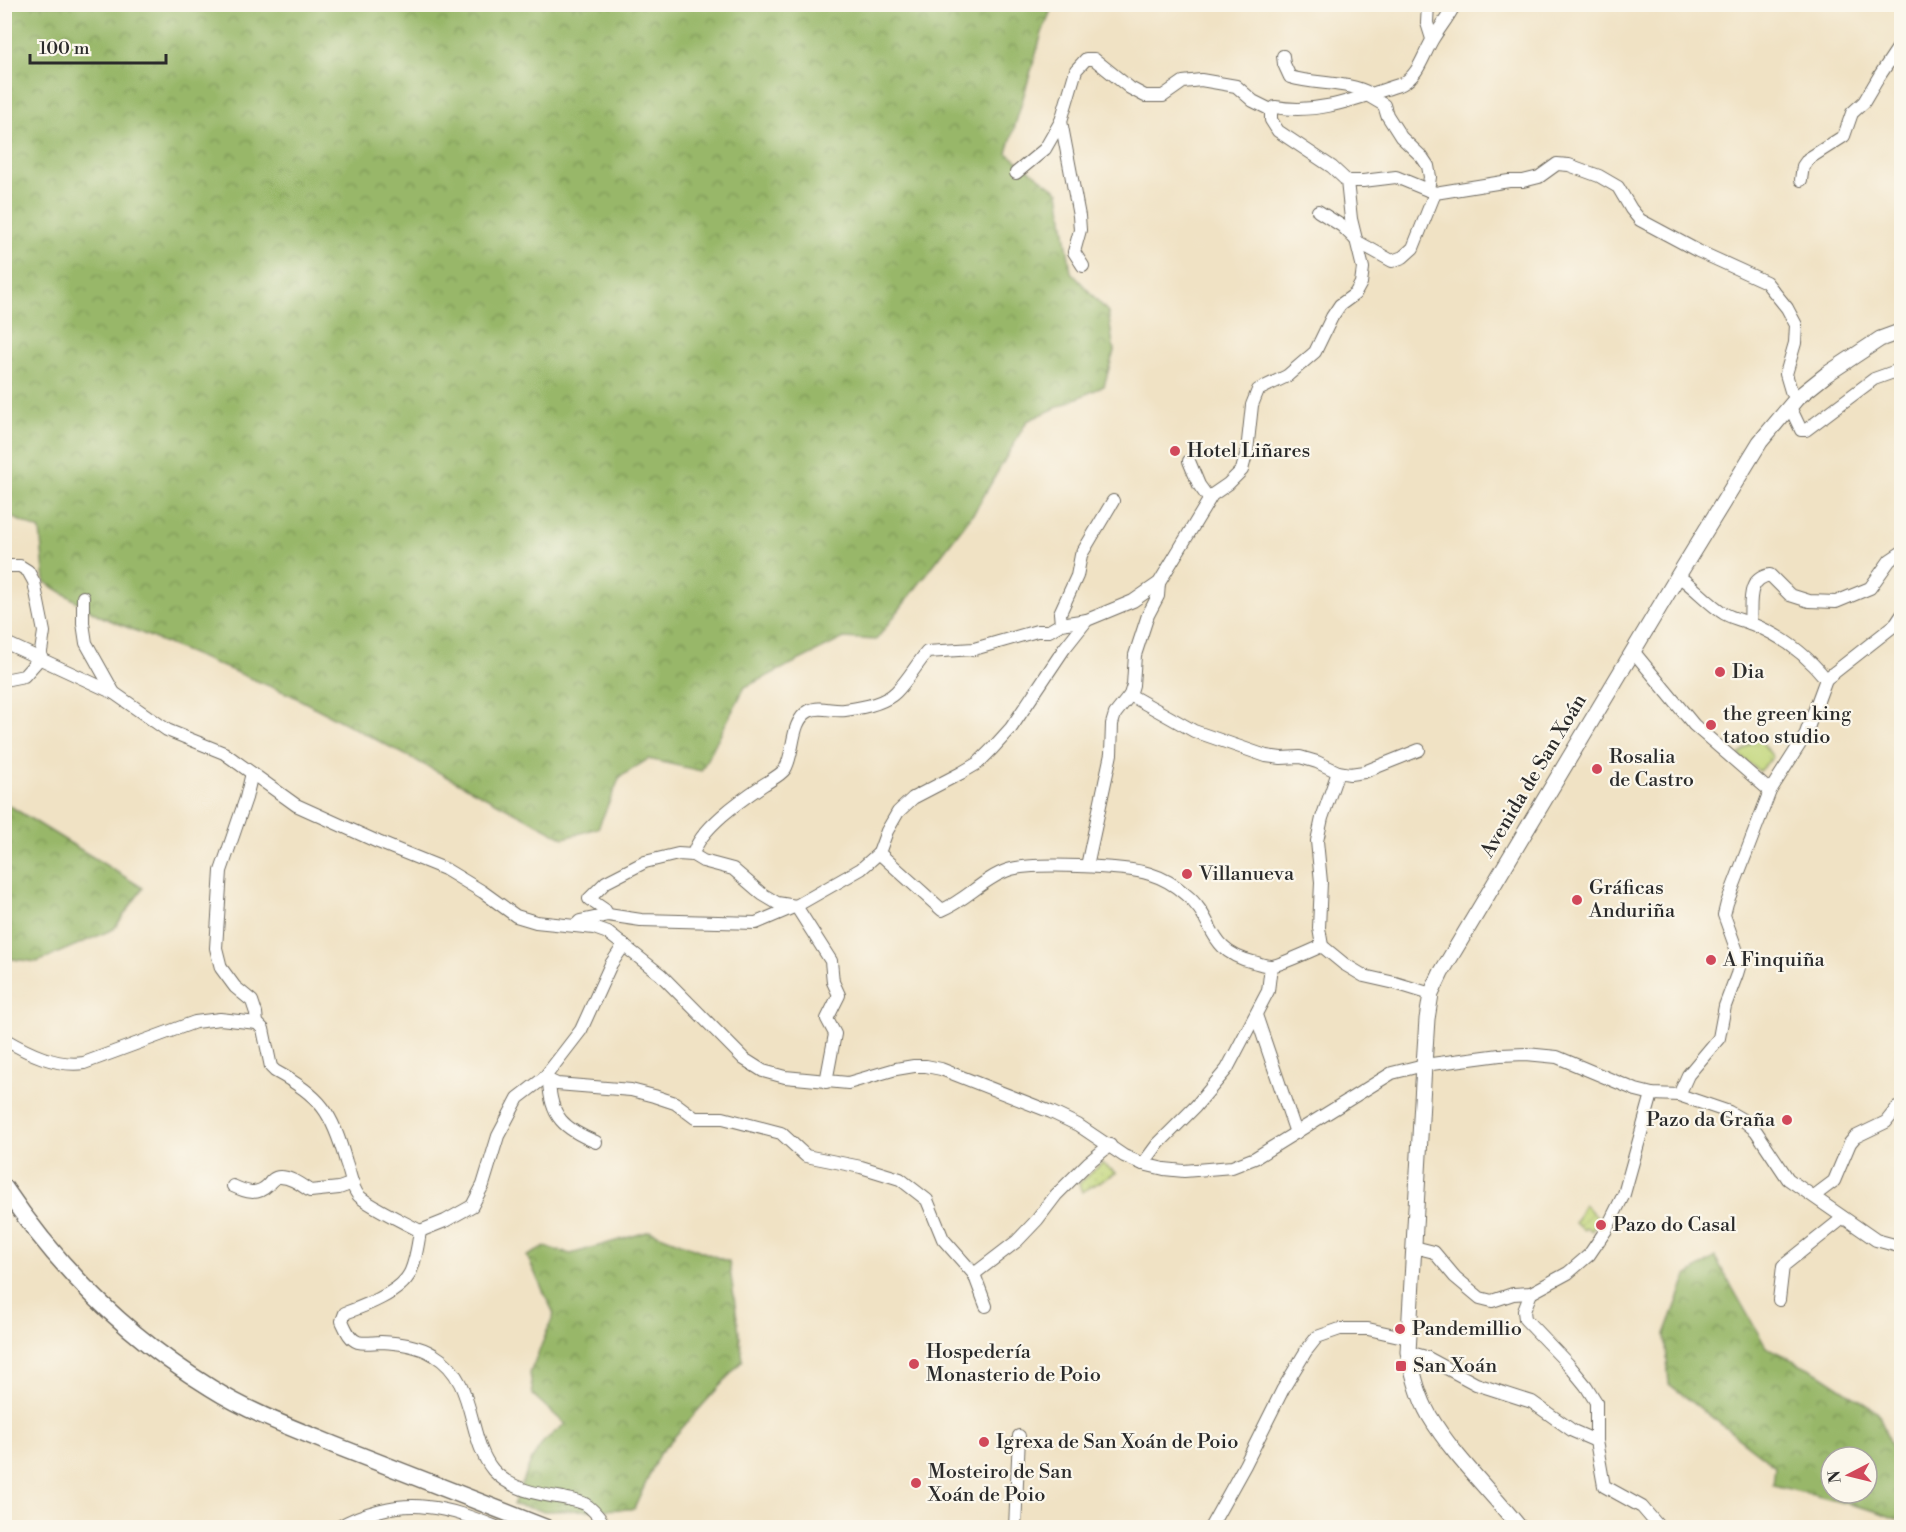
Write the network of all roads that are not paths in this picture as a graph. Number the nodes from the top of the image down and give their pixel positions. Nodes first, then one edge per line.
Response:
1 (1428, 4) edge
2 (1455, 4) edge
3 (1432, 39) junction
4 (1902, 42) edge
5 (1283, 57) dead end
6 (1369, 94) junction
7 (1271, 110) junction
8 (1061, 121) junction
9 (1016, 173) dead end
10 (1801, 180) dead end
11 (1347, 181) junction
12 (1431, 191) junction
13 (1318, 211) dead end
14 (1358, 242) junction
15 (1083, 266) dead end
16 (1902, 331) edge
17 (1902, 369) edge
18 (1793, 403) junction
19 (1189, 461) dead end
20 (1209, 499) junction
21 (1113, 501) dead end
22 (1902, 552) edge
23 (4, 566) edge
24 (1678, 576) junction
25 (1159, 583) junction
26 (82, 597) dead end
27 (1902, 615) edge
28 (1087, 620) junction
29 (1750, 623) junction
30 (1060, 624) junction
31 (4, 642) edge
32 (1634, 651) junction
33 (40, 658) junction
34 (1826, 679) junction
35 (4, 680) edge
36 (114, 693) junction
37 (1130, 695) junction
38 (1419, 750) dead end
39 (1338, 772) junction
40 (252, 773) junction
41 (1770, 791) junction
42 (879, 853) junction
43 (693, 855) junction
44 (1087, 866) junction
45 (796, 906) junction
46 (608, 915) junction
47 (575, 926) junction
48 (624, 945) junction
49 (1322, 946) junction
50 (1271, 966) junction
51 (1431, 994) junction
52 (1256, 1015) junction
53 (257, 1023) junction
54 (4, 1040) edge
55 (1424, 1065) junction
56 (547, 1079) junction
57 (826, 1082) junction
58 (1652, 1094) junction
59 (1679, 1095) junction
60 (1897, 1108) dead end
61 (1296, 1133) junction
62 (596, 1142) dead end
63 (1110, 1146) junction
64 (1143, 1164) junction
65 (353, 1183) junction
66 (233, 1186) dead end
67 (4, 1187) edge
68 (1814, 1196) junction
69 (1843, 1218) junction
70 (420, 1231) junction
71 (1414, 1247) junction
72 (1902, 1247) edge
73 (974, 1274) junction
74 (1531, 1293) junction
75 (1779, 1300) dead end
76 (986, 1306) dead end
77 (1408, 1345) junction
78 (1019, 1436) dead end
79 (1596, 1441) junction
80 (337, 1527) edge
81 (499, 1527) edge
82 (546, 1527) edge
83 (607, 1527) edge
84 (1015, 1527) edge
85 (1210, 1527) edge
86 (1520, 1527) edge
87 (1660, 1527) edge

1 - 3 street
2 - 3 street
3 - 6 street
4 - 10 street
5 - 6 street
6 - 7 street
6 - 12 street
7 - 8 street
7 - 11 street
8 - 9 street
8 - 15 street
11 - 12 street
11 - 14 street
12 - 14 street
12 - 18 street
13 - 14 street
14 - 20 street
16 - 18 main road, Avenida de San Xoán
17 - 18 street
18 - 24 main road, Avenida de San Xoán
19 - 20 street
20 - 25 street
21 - 30 street
22 - 29 street
23 - 33 street
24 - 29 street
24 - 32 main road, Avenida de San Xoán
25 - 28 street
25 - 37 street
26 - 36 street
27 - 34 street
28 - 30 street
28 - 42 street
29 - 34 street
30 - 43 street
31 - 33 street
32 - 41 street
32 - 51 main road, Avenida de San Xoán
33 - 35 street
33 - 36 street
34 - 41 street
36 - 40 street
37 - 39 street
37 - 44 street
38 - 39 street
39 - 49 street
40 - 47 street
40 - 53 street
41 - 59 street
42 - 44 street
42 - 45 street
43 - 45 street
43 - 46 street
44 - 50 street
45 - 46 street
45 - 57 street
46 - 47 street
47 - 48 street
48 - 56 street
48 - 57 street
49 - 50 street
49 - 51 street
50 - 52 street
51 - 55 main road, Avenida de San Xoán
52 - 61 street
52 - 64 street
53 - 54 street
53 - 65 street
55 - 58 street
55 - 61 street
55 - 71 main road, Avenida de San Xoán
56 - 62 street
56 - 70 street
56 - 73 street
57 - 63 street
58 - 59 street
58 - 74 street
59 - 68 street
60 - 68 street
61 - 64 street
63 - 64 street
63 - 73 street
65 - 66 street
65 - 70 street
67 - 82 highway
68 - 69 street
69 - 72 street
69 - 75 street
70 - 83 street
71 - 74 street
71 - 77 main road, Avenida de San Xoán
73 - 76 street
74 - 79 street
77 - 79 street
77 - 85 street
77 - 86 main road, Avenida de San Xoán
78 - 84 street
79 - 87 street
80 - 81 street

